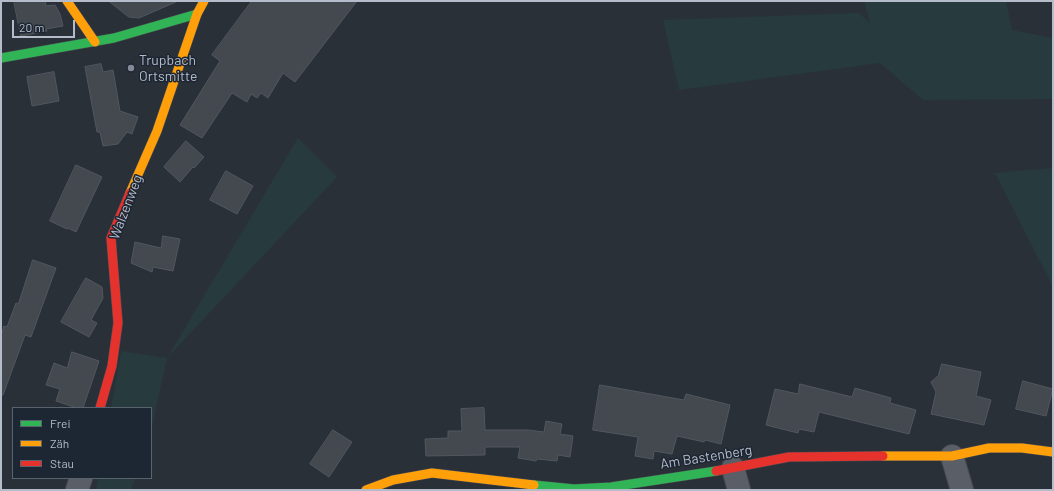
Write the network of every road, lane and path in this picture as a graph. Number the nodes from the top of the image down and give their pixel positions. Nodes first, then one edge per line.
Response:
1 (67, 1) edge
2 (204, 1) edge
3 (197, 14) junction
4 (95, 42) junction
5 (1, 58) edge
6 (100, 407) edge
7 (1053, 452) edge
8 (952, 456) junction
9 (733, 468) junction
10 (81, 479) edge
11 (77, 490) edge
12 (366, 490) edge
13 (739, 490) edge
14 (962, 490) edge

1 - 4 street
2 - 3 street, Walzenweg
3 - 4 street
3 - 6 street, Walzenweg
4 - 5 street
7 - 8 street, Am Bastenberg
8 - 9 street, Am Bastenberg
8 - 14 street
9 - 12 street, Am Bastenberg
9 - 13 street
10 - 11 street

